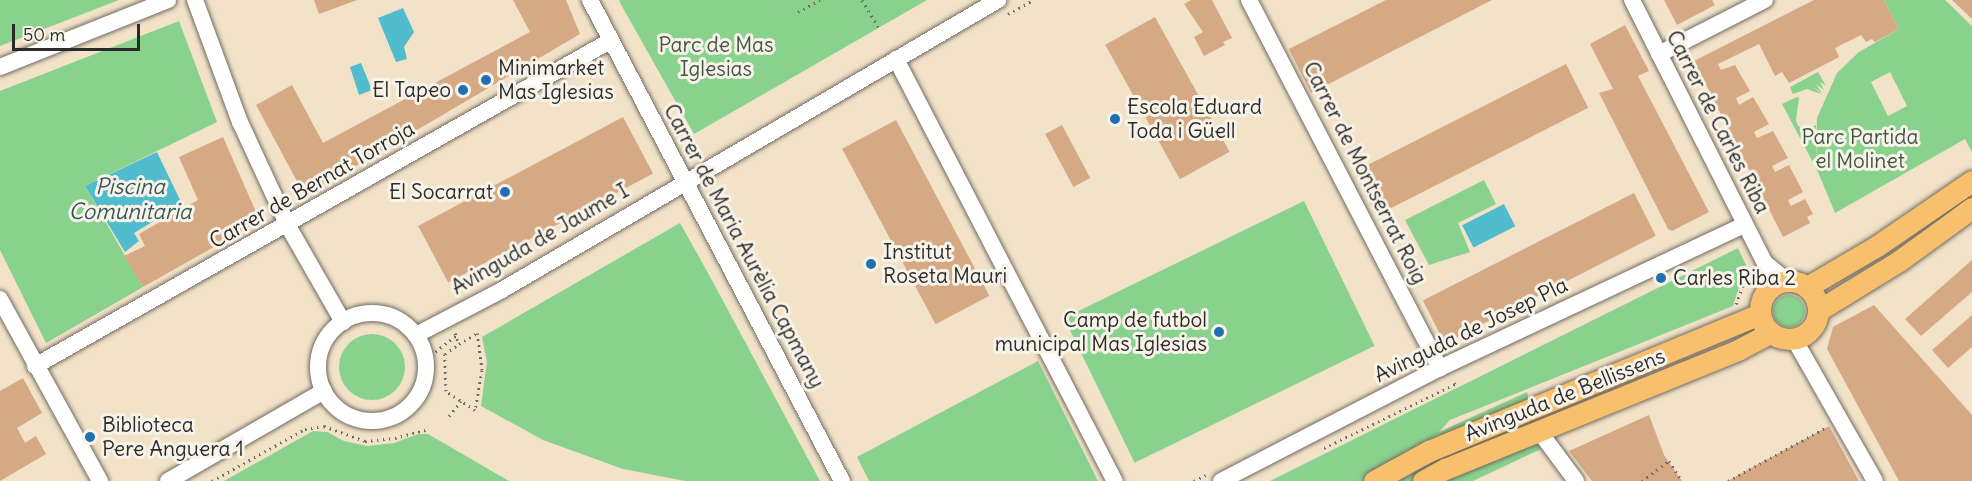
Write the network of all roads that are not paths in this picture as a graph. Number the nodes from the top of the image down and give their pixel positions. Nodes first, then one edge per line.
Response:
1 (168, 0) edge
2 (195, 0) edge
3 (590, 0) edge
4 (998, 0) edge
5 (1250, 0) edge
6 (1632, 0) edge
7 (1765, 0) edge
8 (610, 41) junction
9 (1659, 54) junction
10 (896, 59) junction
11 (0, 67) edge
12 (685, 181) junction
13 (1972, 181) edge
14 (1972, 208) edge
15 (1744, 225) junction
16 (288, 226) junction
17 (1761, 256) junction
18 (1797, 284) junction
19 (1766, 292) junction
20 (1, 303) edge
21 (1819, 310) junction
22 (1760, 314) junction
23 (343, 322) junction
24 (1770, 333) junction
25 (416, 335) junction
26 (1794, 339) junction
27 (35, 366) junction
28 (1440, 368) junction
29 (324, 391) junction
30 (1539, 431) junction
31 (1217, 476) edge
32 (100, 481) edge
33 (168, 481) edge
34 (842, 481) edge
35 (1115, 481) edge
36 (1374, 481) edge
37 (1423, 481) edge
38 (1576, 481) edge
39 (1875, 481) edge

1 - 11 street
2 - 16 street
3 - 8 street, Carrer de Maria Aurèlia Capmany
4 - 10 street, Avinguda de Jaume I
5 - 28 street, Carrer de Montserrat Roig
6 - 9 street, Carrer de Carles Riba
7 - 9 street
8 - 12 street, Carrer de Maria Aurèlia Capmany
8 - 16 street, Carrer de Bernat Torroja
9 - 15 street, Carrer de Carles Riba
10 - 12 street, Avinguda de Jaume I
10 - 35 street
12 - 25 street, Avinguda de Jaume I
12 - 34 street, Carrer de Maria Aurèlia Capmany
13 - 18 main road
14 - 21 main road
15 - 17 street, Carrer de Carles Riba
15 - 28 street, Avinguda de Josep Pla
16 - 23 street
16 - 27 street, Carrer de Bernat Torroja
17 - 18 street, Carrer de Carles Riba
17 - 19 street, Carrer de Carles Riba
18 - 19 main road
18 - 21 main road
19 - 22 main road
20 - 27 street
21 - 26 main road
22 - 24 main road
22 - 36 main road, Avinguda de Bellissens
23 - 25 street
23 - 29 street
24 - 26 main road
24 - 30 main road, Avinguda de Bellissens
25 - 29 street
26 - 39 street
27 - 32 street
28 - 31 street, Avinguda de Josep Pla
29 - 33 street
30 - 37 main road, Avinguda de Bellissens
30 - 38 street

